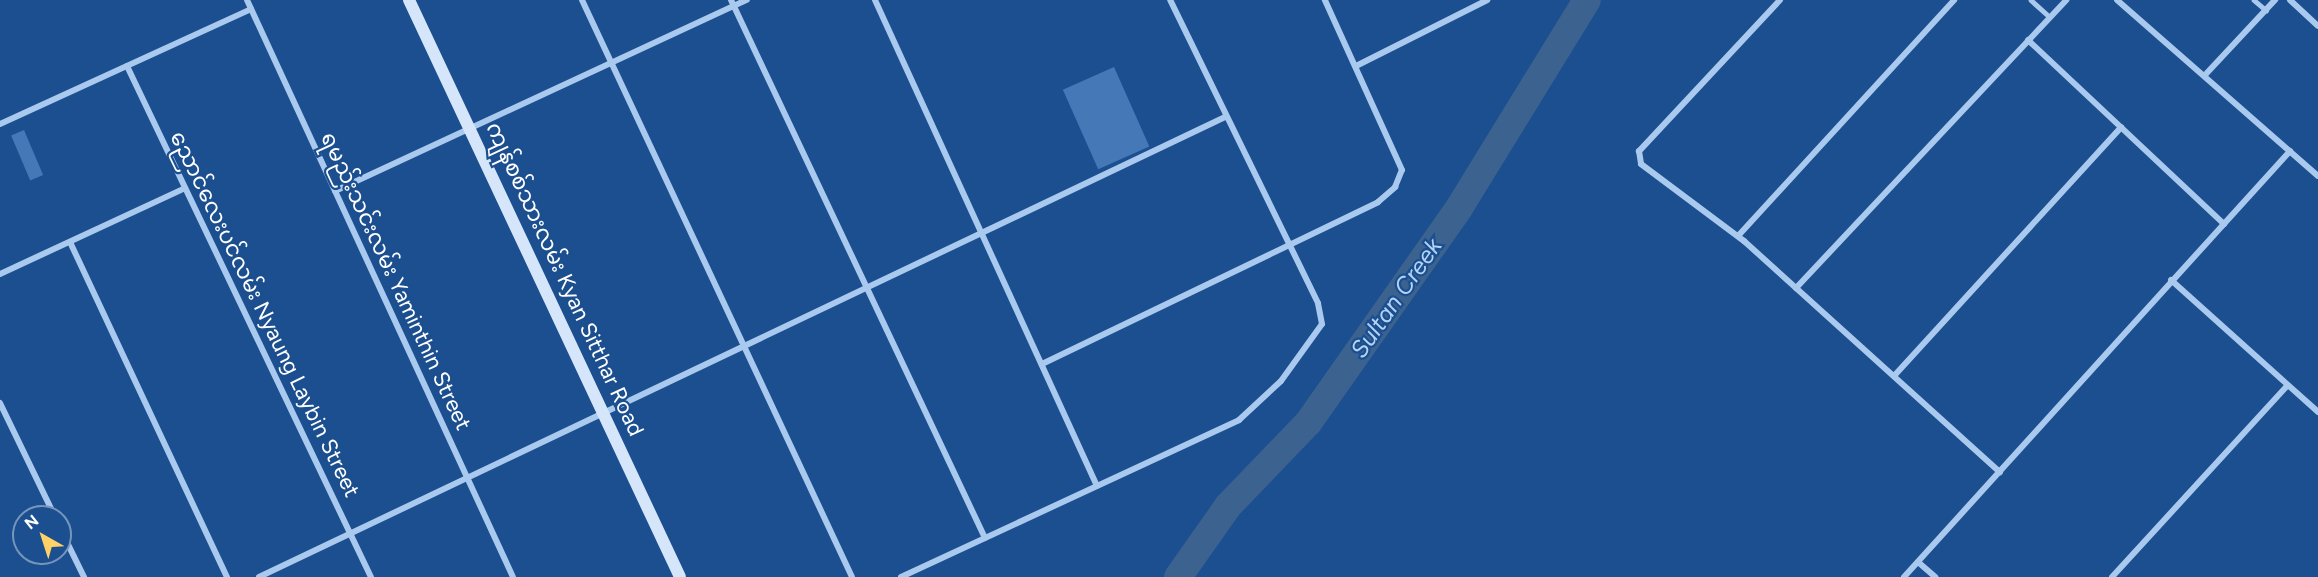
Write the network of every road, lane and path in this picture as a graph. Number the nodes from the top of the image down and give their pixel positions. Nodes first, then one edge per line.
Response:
1 (247, 0) edge
2 (409, 0) edge
3 (582, 0) edge
4 (747, 0) edge
5 (875, 0) edge
6 (1170, 0) edge
7 (1325, 0) edge
8 (1486, 0) edge
9 (1780, 0) edge
10 (1954, 0) edge
11 (2031, 0) edge
12 (2066, 0) edge
13 (2117, 0) edge
14 (2254, 0) edge
15 (2275, 0) edge
16 (2290, 0) edge
17 (733, 3) edge
18 (251, 9) junction
19 (2266, 10) junction
20 (2050, 17) junction
21 (2318, 26) edge
22 (2028, 40) junction
23 (612, 63) junction
24 (127, 66) junction
25 (1356, 66) junction
26 (2205, 75) junction
27 (1225, 117) junction
28 (0, 124) edge
29 (2121, 127) junction
30 (470, 128) junction
31 (2290, 151) junction
32 (2318, 176) edge
33 (185, 188) junction
34 (335, 190) junction
35 (2224, 224) junction
36 (982, 234) junction
37 (1738, 236) junction
38 (70, 242) junction
39 (1287, 246) junction
40 (0, 274) edge
41 (2171, 280) junction
42 (867, 288) junction
43 (1796, 288) junction
44 (745, 348) junction
45 (1042, 364) junction
46 (1894, 376) junction
47 (2288, 385) junction
48 (0, 404) edge
49 (2318, 412) edge
50 (606, 414) junction
51 (2000, 472) junction
52 (468, 479) junction
53 (1097, 486) junction
54 (49, 505) edge
55 (351, 534) junction
56 (985, 538) junction
57 (72, 552) edge
58 (1918, 562) junction
59 (84, 577) edge
60 (227, 577) edge
61 (259, 577) edge
62 (371, 577) edge
63 (513, 577) edge
64 (680, 577) edge
65 (852, 577) edge
66 (901, 577) edge
67 (1904, 577) edge
68 (1935, 577) edge
69 (2112, 577) edge

1 - 18 street, ရမည်းသင်းလမ်း Yaminthin Street
2 - 30 main road, ကျန်စစ်သားလမ်း Kyan Sitthar Road
3 - 23 street
4 - 17 street
5 - 36 street
6 - 27 street
7 - 25 street
8 - 25 street
9 - 37 street
10 - 37 street
11 - 20 lane
12 - 20 street
13 - 26 street
14 - 19 lane
15 - 19 street
16 - 21 street
17 - 23 street
17 - 42 street
18 - 24 street
18 - 34 street, ရမည်းသင်းလမ်း Yaminthin Street
19 - 26 street
20 - 22 street
22 - 29 street
22 - 43 street
23 - 30 street
23 - 44 street
24 - 28 street
24 - 33 street, ညောင်လေးပင်လမ်း Nyaung Laybin Street
25 - 39 street
26 - 31 street
27 - 36 street
27 - 39 street
29 - 35 street
29 - 46 street
30 - 34 street
30 - 50 main road, ကျန်စစ်သားလမ်း Kyan Sitthar Road
31 - 32 street
31 - 35 street
33 - 38 street
33 - 55 street, ညောင်လေးပင်လမ်း Nyaung Laybin Street
34 - 52 street, ရမည်းသင်းလမ်း Yaminthin Street
35 - 41 street
36 - 42 street
36 - 45 street
37 - 43 street
38 - 40 street
38 - 60 street
39 - 45 street
39 - 53 street
41 - 47 street
41 - 51 street
42 - 44 street
42 - 56 street
43 - 46 street
44 - 50 street
44 - 65 street
45 - 53 street
46 - 51 street
47 - 49 street
47 - 69 street
48 - 54 street
50 - 52 street
50 - 64 main road, ကျန်စစ်သားလမ်း Kyan Sitthar Road
51 - 58 street
52 - 55 street
52 - 63 street, ရမည်းသင်းလမ်း Yaminthin Street
53 - 56 street
55 - 61 street
55 - 62 street, ညောင်လေးပင်လမ်း Nyaung Laybin Street
56 - 66 street
57 - 59 street
58 - 67 street
58 - 68 street

